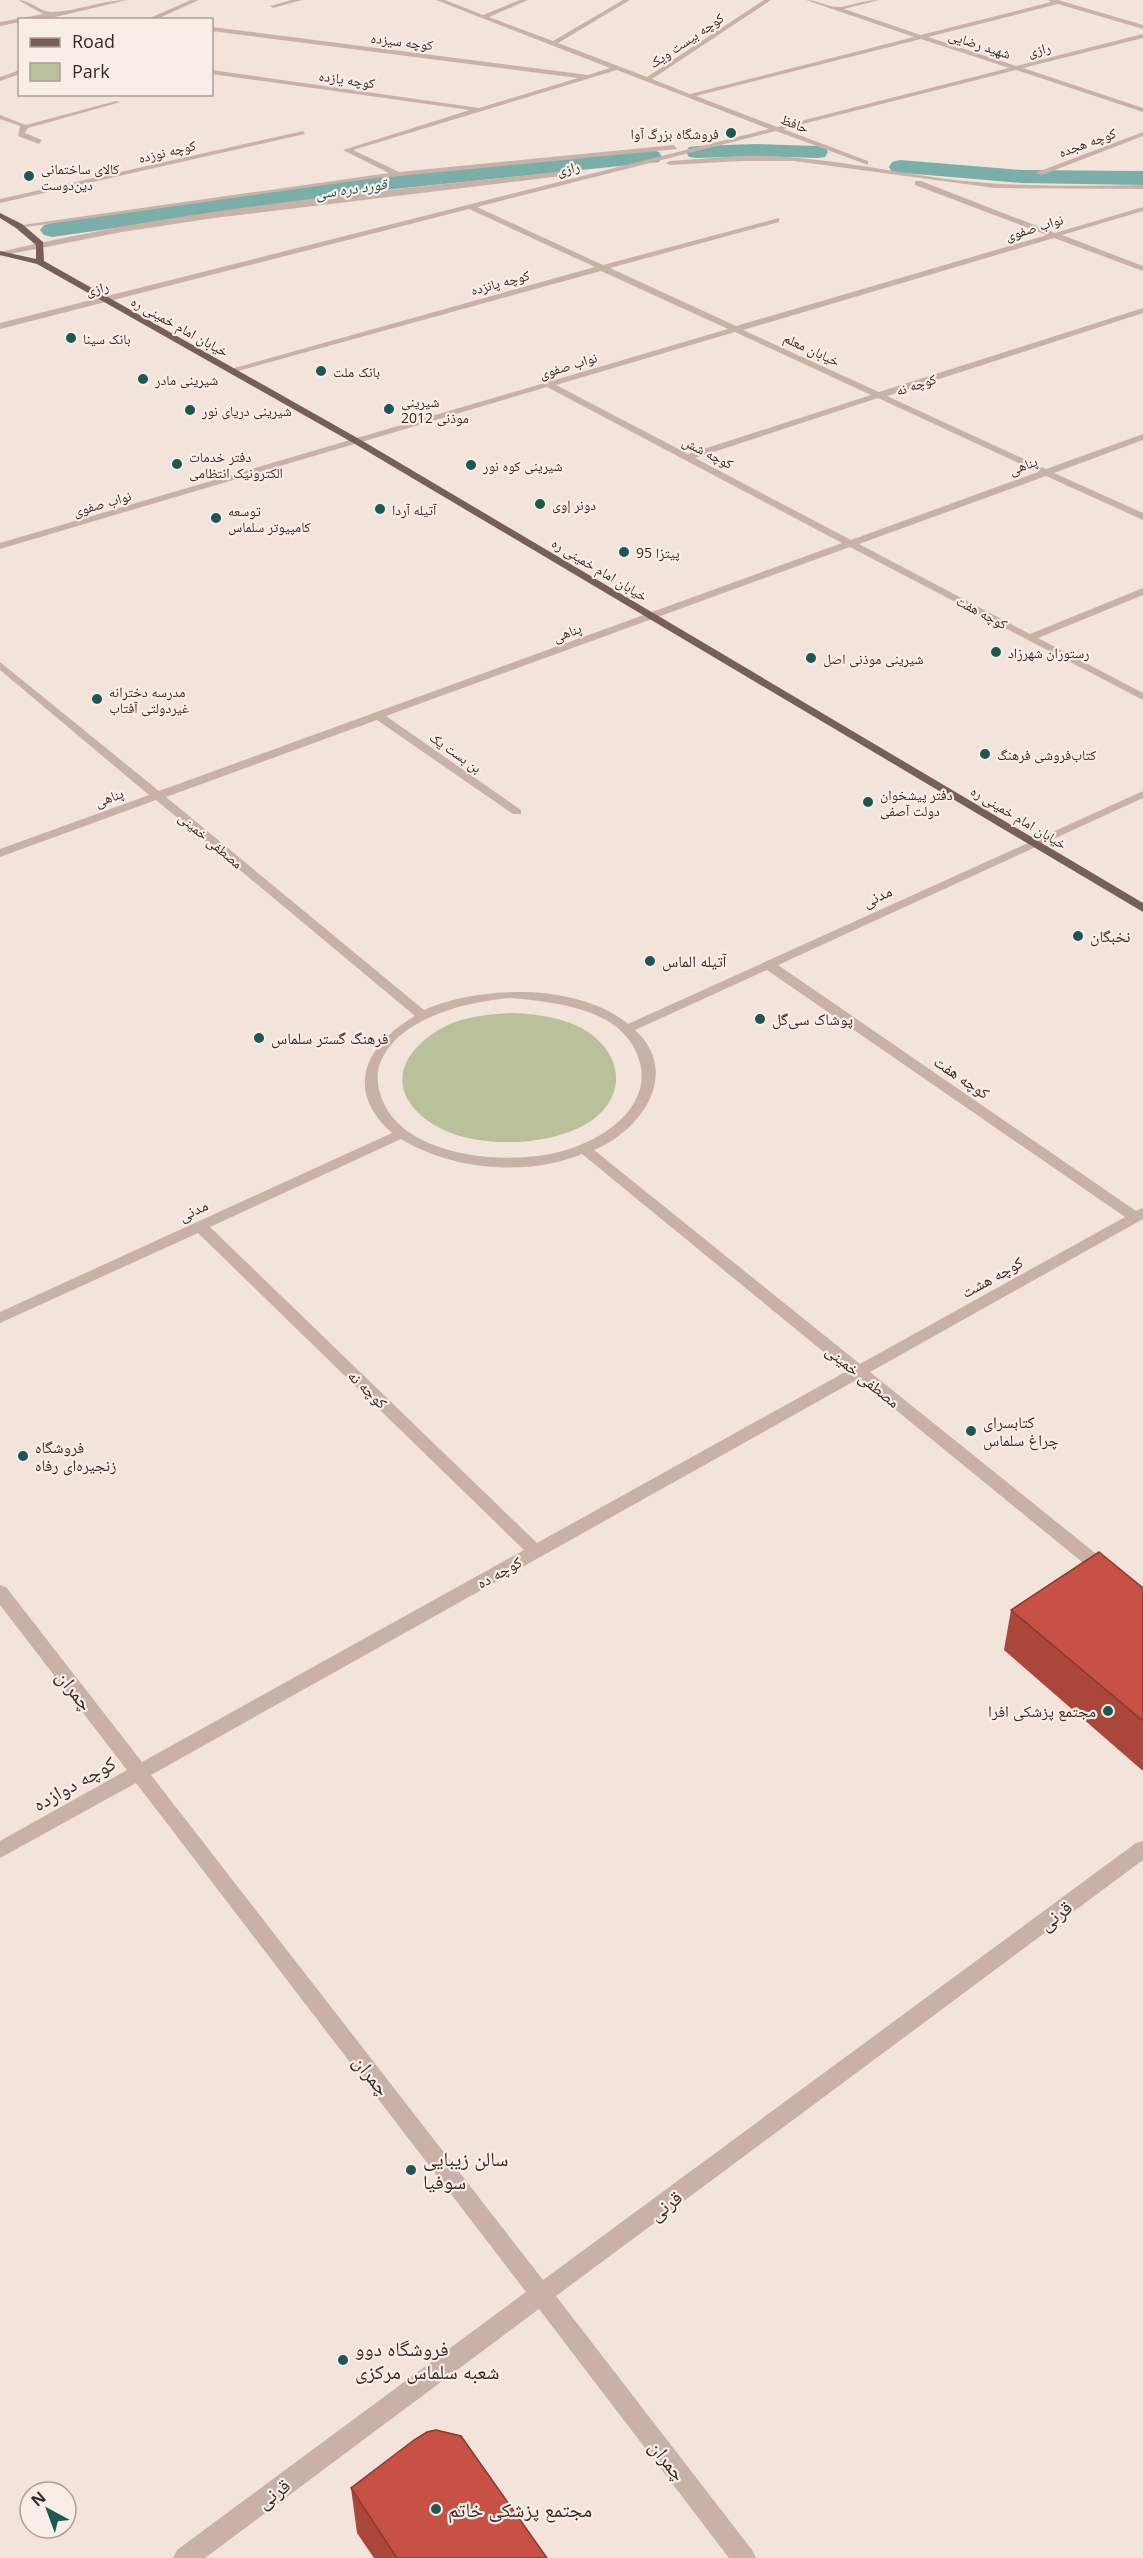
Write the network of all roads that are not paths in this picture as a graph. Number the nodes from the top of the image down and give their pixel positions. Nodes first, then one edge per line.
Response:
1 (21, 0) edge
2 (124, 0) edge
3 (196, 0) edge
4 (299, 0) edge
5 (439, 0) edge
6 (525, 0) edge
7 (627, 0) edge
8 (768, 0) edge
9 (809, 0) edge
10 (876, 0) edge
11 (1051, 0) edge
12 (1058, 2) junction
13 (273, 6) dead end
14 (838, 9) junction
15 (49, 15) junction
16 (483, 17) junction
17 (34, 18) edge
18 (55, 18) edge
19 (153, 18) edge
20 (18, 20) edge
21 (0, 24) edge
22 (1143, 27) edge
23 (213, 29) edge
24 (1143, 36) edge
25 (921, 37) junction
26 (553, 44) junction
27 (617, 68) junction
28 (1017, 68) junction
29 (213, 72) edge
30 (0, 73) edge
31 (18, 73) edge
32 (589, 77) junction
33 (0, 79) edge
34 (647, 80) junction
35 (689, 96) junction
36 (118, 102) dead end
37 (480, 110) junction
38 (1143, 110) edge
39 (0, 117) edge
40 (25, 128) junction
41 (777, 129) junction
42 (303, 133) dead end
43 (1143, 134) edge
44 (39, 142) dead end
45 (692, 146) dead end
46 (629, 167) junction
47 (1039, 173) dead end
48 (398, 174) junction
49 (897, 175) junction
50 (1143, 187) edge
51 (0, 201) edge
52 (470, 207) junction
53 (1143, 209) edge
54 (0, 214) edge
55 (776, 220) dead end
56 (19, 226) junction
57 (1054, 235) junction
58 (40, 244) junction
59 (1, 253) edge
60 (40, 262) junction
61 (602, 268) junction
62 (1143, 269) edge
63 (104, 300) junction
64 (1143, 310) edge
65 (0, 326) edge
66 (736, 329) junction
67 (231, 370) junction
68 (549, 385) junction
69 (880, 396) junction
70 (1143, 437) edge
71 (358, 442) junction
72 (688, 457) junction
73 (1047, 472) junction
74 (1143, 517) edge
75 (854, 543) junction
76 (0, 546) edge
77 (1143, 591) edge
78 (654, 616) junction
79 (1029, 638) junction
80 (0, 665) edge
81 (1143, 697) edge
82 (379, 716) junction
83 (1143, 794) edge
84 (157, 795) junction
85 (517, 812) dead end
86 (1036, 843) junction
87 (0, 853) edge
88 (1143, 908) edge
89 (769, 965) junction
90 (422, 1015) junction
91 (627, 1029) junction
92 (401, 1134) junction
93 (584, 1149) junction
94 (1139, 1215) edge
95 (200, 1226) junction
96 (0, 1318) edge
97 (859, 1372) junction
98 (536, 1552) junction
99 (1116, 1580) edge
100 (0, 1592) edge
101 (139, 1772) junction
102 (1143, 1849) edge
103 (0, 1850) edge
104 (542, 2296) junction
105 (184, 2558) edge
106 (744, 2558) edge

1 - 15 street
2 - 15 street
3 - 19 street
4 - 13 street
5 - 16 street, حافظ
6 - 16 street
7 - 26 street
8 - 34 street, کوچه بیست ویک
9 - 14 street, شهید رضایی
10 - 14 street
11 - 12 street
12 - 22 street
12 - 25 street
14 - 25 street, شهید رضایی
15 - 17 street
15 - 18 street
16 - 26 street, حافظ
20 - 21 street
23 - 32 street, کوچه سیزده
24 - 28 street, رازی
25 - 28 street, شهید رضایی
25 - 35 street
26 - 27 street, حافظ
27 - 32 street
27 - 34 street, حافظ
28 - 38 street, شهید رضایی
28 - 41 street, رازی
29 - 37 street, کوچه یازده
30 - 31 street
31 - 33 street
32 - 37 street
34 - 35 street, حافظ
35 - 41 street, حافظ
36 - 40 street
37 - 48 street
39 - 40 street
40 - 44 street
41 - 46 street, رازی
41 - 49 street, حافظ
42 - 51 street, کوچه نوزده
43 - 47 street, کوچه هجده
45 - 48 street
46 - 49 street
46 - 52 street, رازی
46 - 58 street
48 - 56 street
49 - 50 street
49 - 57 street, حافظ
52 - 61 street, خیابان معلم
52 - 63 street, رازی
53 - 57 street, نواب صفوی
54 - 56 main road
55 - 61 street, کوچه پانزده
56 - 58 main road
57 - 62 street, حافظ
57 - 66 street, نواب صفوی
58 - 59 street
58 - 60 main road
59 - 60 main road, خیابان امام خمینی ره
60 - 63 main road, خیابان امام خمینی ره
61 - 66 street, خیابان معلم
61 - 67 street, کوچه پانزده
63 - 65 street, رازی
63 - 67 main road, خیابان امام خمینی ره
64 - 69 street, کوچه نه
66 - 68 street, نواب صفوی
66 - 69 street, خیابان معلم
67 - 71 main road, خیابان امام خمینی ره
68 - 71 street, نواب صفوی
68 - 72 street, کوچه شش
69 - 72 street, کوچه نه
69 - 73 street, خیابان معلم
70 - 73 street, پناهی
71 - 76 street, نواب صفوی
71 - 78 main road, خیابان امام خمینی ره
72 - 75 street, کوچه شش
73 - 74 street, خیابان معلم
73 - 75 street, پناهی
75 - 78 street, پناهی
75 - 79 street, کوچه هفت
77 - 79 street
78 - 82 street, پناهی
78 - 86 main road, خیابان امام خمینی ره
79 - 81 street, کوچه هفت
80 - 84 street, مصطفی خمینی
82 - 84 street, پناهی
82 - 85 street, بن بست یک
83 - 86 street, مدنی
84 - 87 street, پناهی
84 - 90 street, مصطفی خمینی
86 - 88 main road, خیابان امام خمینی ره
86 - 89 street, مدنی
89 - 91 street, مدنی
89 - 94 street, کوچه هفت
90 - 91 street
90 - 92 street
91 - 93 street
92 - 93 street
92 - 95 street, مدنی
93 - 97 street, مصطفی خمینی
94 - 97 street, کوچه هشت
95 - 96 street, مدنی
95 - 98 street, کوچه نه
97 - 98 street, کوچه ده
97 - 99 street, مصطفی خمینی
98 - 101 street, کوچه ده
100 - 101 street, چمران
101 - 103 street, کوچه دوازده
101 - 104 street, چمران
102 - 104 street, قرنی
104 - 105 street, قرنی
104 - 106 street, چمران

